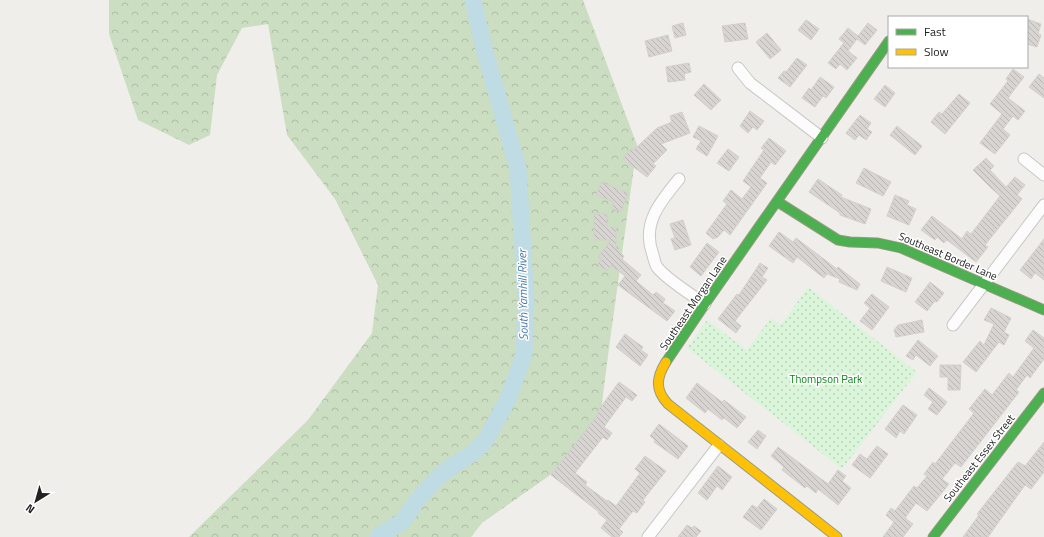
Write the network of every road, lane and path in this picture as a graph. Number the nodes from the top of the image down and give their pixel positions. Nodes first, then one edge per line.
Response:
1 (888, 42) edge
2 (738, 68) dead end
3 (822, 138) junction
4 (1024, 159) dead end
5 (1044, 174) edge
6 (679, 179) dead end
7 (778, 202) junction
8 (1044, 205) edge
9 (983, 284) junction
10 (705, 304) junction
11 (1044, 310) edge
12 (952, 325) dead end
13 (1044, 393) edge
14 (719, 445) junction
15 (648, 537) edge
16 (837, 537) edge
17 (933, 537) edge

1 - 3 street, Southeast Morgan Lane
2 - 3 street
3 - 7 street, Southeast Morgan Lane
4 - 5 street
6 - 10 street
7 - 9 street, Southeast Border Lane
7 - 10 street, Southeast Morgan Lane
8 - 9 street
9 - 11 street, Southeast Border Lane
9 - 12 street
10 - 14 street, Southeast Morgan Lane
13 - 17 street, Southeast Essex Street
14 - 15 street
14 - 16 street, Southeast Morgan Lane

